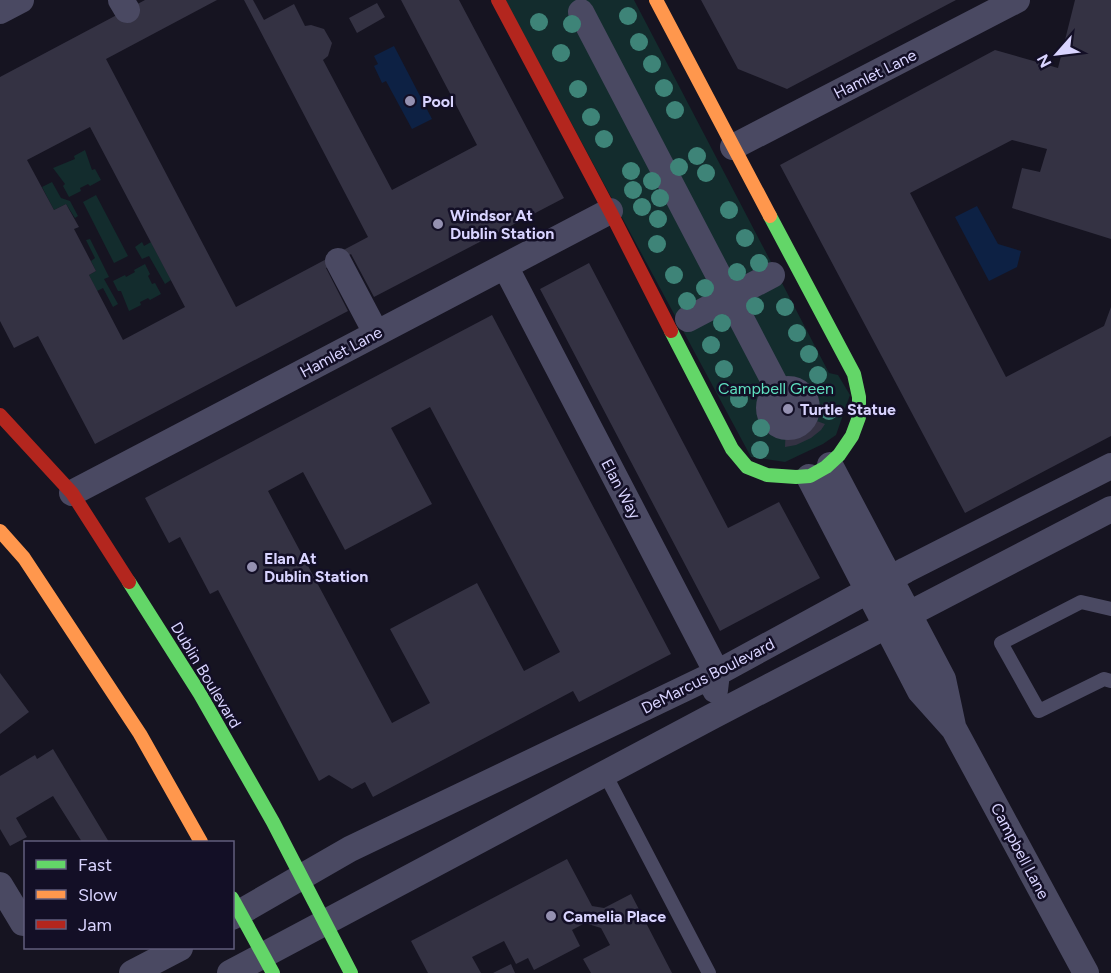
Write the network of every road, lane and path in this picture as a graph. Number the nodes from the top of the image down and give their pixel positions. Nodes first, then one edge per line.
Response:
1 (21, 0) edge
2 (498, 0) edge
3 (656, 0) edge
4 (1017, 0) edge
5 (0, 11) edge
6 (581, 12) dead end
7 (733, 147) junction
8 (610, 211) junction
9 (339, 261) dead end
10 (505, 266) junction
11 (772, 275) dead end
12 (730, 297) junction
13 (688, 320) dead end
14 (376, 333) junction
15 (779, 391) dead end
16 (0, 415) edge
17 (1111, 466) edge
18 (819, 471) junction
19 (72, 493) junction
20 (1111, 509) edge
21 (0, 531) edge
22 (880, 585) junction
23 (1111, 609) edge
24 (899, 621) junction
25 (717, 674) junction
26 (1111, 681) edge
27 (711, 717) junction
28 (605, 774) junction
29 (200, 841) edge
30 (302, 877) junction
31 (0, 885) edge
32 (235, 909) edge
33 (325, 922) junction
34 (23, 923) dead end
35 (178, 949) edge
36 (268, 964) edge
37 (132, 973) edge
38 (230, 973) edge
39 (351, 973) edge
40 (709, 973) edge
41 (1086, 973) edge

1 - 5 street
2 - 8 street
3 - 7 street
4 - 7 street, Hamlet Lane
6 - 12 street
7 - 18 street
8 - 10 street, Hamlet Lane
8 - 18 street
9 - 14 street
10 - 14 street, Hamlet Lane
10 - 25 street, Elan Way
11 - 12 street
12 - 13 street
12 - 15 street
14 - 19 street, Hamlet Lane
16 - 19 street, Dublin Boulevard
17 - 22 street, DeMarcus Boulevard
18 - 22 street
19 - 30 street, Dublin Boulevard
20 - 24 street
21 - 29 street
22 - 24 street, Campbell Lane
22 - 25 street, DeMarcus Boulevard
23 - 26 lane
24 - 27 street
24 - 41 street, Campbell Lane
25 - 27 street
25 - 30 street, DeMarcus Boulevard
27 - 28 street
28 - 33 street
28 - 40 lane
30 - 32 street, DeMarcus Boulevard
30 - 33 street, Dublin Boulevard
31 - 34 street
32 - 36 street
33 - 36 street
33 - 39 street, Dublin Boulevard
35 - 37 street
36 - 38 street

